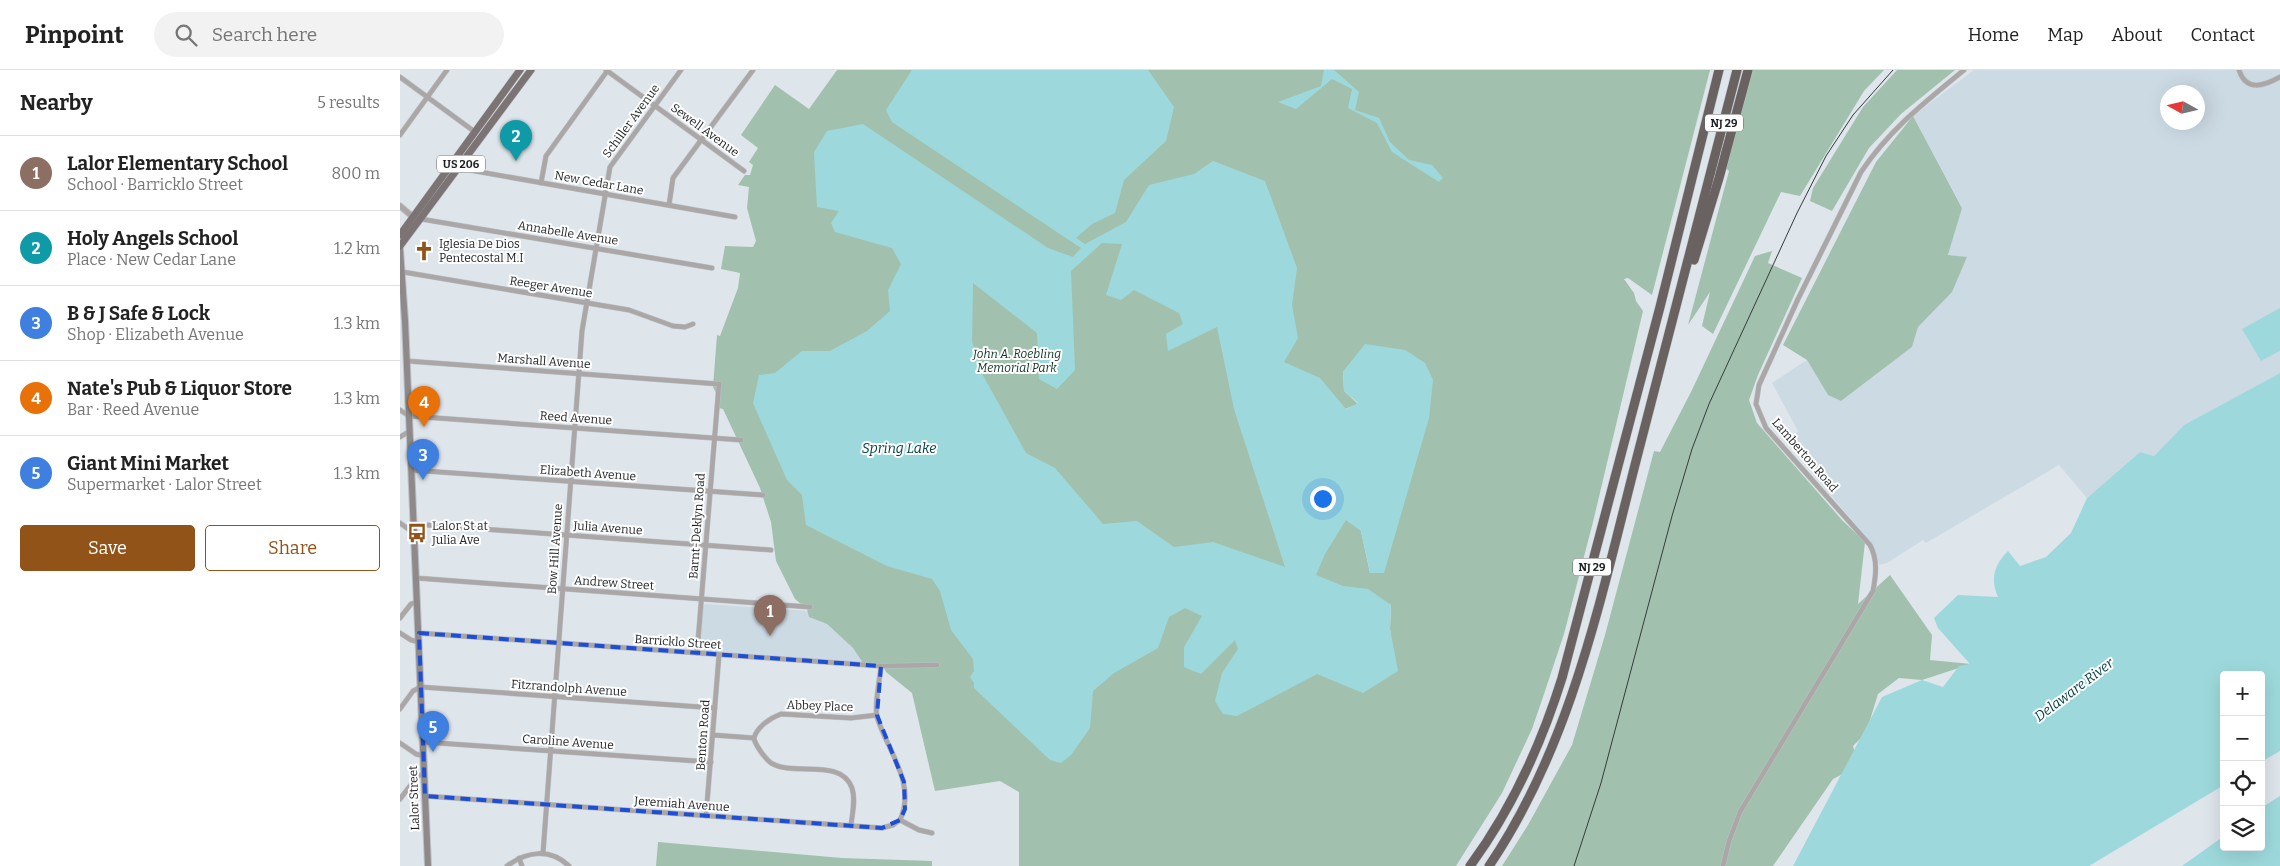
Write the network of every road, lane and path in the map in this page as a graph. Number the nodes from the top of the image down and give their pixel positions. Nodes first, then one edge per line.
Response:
1 (447, 70) edge
2 (520, 70) edge
3 (530, 70) edge
4 (607, 70) edge
5 (681, 70) edge
6 (753, 70) edge
7 (1714, 70) edge
8 (1718, 70) edge
9 (1737, 70) edge
10 (1748, 70) edge
11 (1964, 70) edge
12 (2238, 70) edge
13 (400, 77) edge
14 (2280, 77) edge
15 (428, 97) junction
16 (655, 105) junction
17 (475, 132) junction
18 (400, 135) edge
19 (702, 140) junction
20 (458, 168) junction
21 (744, 171) dead end
22 (1714, 177) junction
23 (541, 183) junction
24 (605, 194) junction
25 (668, 205) junction
26 (400, 206) edge
27 (412, 217) junction
28 (735, 217) dead end
29 (421, 219) junction
30 (400, 235) edge
31 (596, 247) junction
32 (400, 248) edge
33 (1674, 252) junction
34 (712, 268) dead end
35 (403, 272) junction
36 (587, 303) junction
37 (692, 324) dead end
38 (403, 342) edge
39 (407, 361) junction
40 (579, 374) junction
41 (717, 401) joint
42 (400, 410) edge
43 (409, 416) junction
44 (575, 428) junction
45 (410, 431) junction
46 (400, 437) edge
47 (714, 438) junction
48 (741, 440) dead end
49 (411, 470) junction
50 (571, 482) junction
51 (710, 491) junction
52 (763, 495) dead end
53 (400, 523) edge
54 (414, 524) junction
55 (414, 532) junction
56 (567, 536) junction
57 (706, 545) junction
58 (772, 550) dead end
59 (416, 578) junction
60 (562, 589) junction
61 (702, 599) junction
62 (417, 602) junction
63 (810, 607) dead end
64 (400, 618) edge
65 (400, 632) edge
66 (418, 633) junction
67 (419, 642) junction
68 (558, 643) junction
69 (697, 653) junction
70 (719, 655) junction
71 (937, 665) dead end
72 (881, 666) junction
73 (421, 687) junction
74 (554, 697) junction
75 (715, 708) junction
76 (400, 709) edge
77 (876, 715) junction
78 (713, 735) junction
79 (754, 738) junction
80 (423, 742) junction
81 (400, 743) edge
82 (550, 751) junction
83 (424, 756) junction
84 (711, 762) junction
85 (424, 773) junction
86 (426, 796) junction
87 (400, 799) edge
88 (546, 804) junction
89 (706, 816) junction
90 (900, 820) junction
91 (851, 826) junction
92 (932, 832) dead end
93 (543, 853) junction
94 (519, 858) junction
95 (428, 866) edge
96 (507, 866) edge
97 (522, 866) edge
98 (569, 866) edge
99 (1470, 866) edge
100 (1489, 866) edge
101 (1723, 866) edge

1 - 15 street
2 - 17 main road, US 206
3 - 20 main road, US 206
4 - 16 street, Sewell Avenue
4 - 23 street
5 - 16 street, Schiller Avenue
6 - 19 street
7 - 33 highway
8 - 33 highway, NJ 29
9 - 22 highway, NJ 29
10 - 22 highway
11 - 101 street, Lamberton Road
12 - 14 street
13 - 15 street
15 - 17 street
15 - 18 street
16 - 19 street, Sewell Avenue
16 - 24 street, Schiller Avenue
17 - 27 main road, US 206
19 - 21 street, Sewell Avenue
19 - 25 street
20 - 23 street, New Cedar Lane
20 - 29 main road, US 206
22 - 100 highway, NJ 29
23 - 24 street, New Cedar Lane
24 - 25 street, New Cedar Lane
24 - 31 street, Schiller Avenue
25 - 28 street, New Cedar Lane
26 - 27 street
27 - 30 main road, US 206
29 - 31 street, Annabelle Avenue
29 - 32 main road, US 206
31 - 34 street, Annabelle Avenue
31 - 36 street, Bow Hill Avenue
32 - 35 main road, Lalor Street
33 - 99 highway, NJ 29
35 - 36 street, Reeger Avenue
35 - 38 main road, Lalor Street
36 - 37 street, Reeger Avenue
36 - 40 street, Bow Hill Avenue
38 - 39 main road, Lalor Street
39 - 40 street, Marshall Avenue
39 - 43 main road, Lalor Street
40 - 41 street, Marshall Avenue
40 - 44 street, Bow Hill Avenue
41 - 47 street, Barnt-Deklyn Road
42 - 43 street
43 - 44 street, Reed Avenue
43 - 45 main road, Lalor Street
44 - 47 street, Reed Avenue
44 - 50 street, Bow Hill Avenue
45 - 46 street
45 - 49 main road, Lalor Street
47 - 48 street, Reed Avenue
47 - 51 street, Barnt-Deklyn Road
49 - 50 street, Elizabeth Avenue
49 - 54 main road, Lalor Street
50 - 51 street, Elizabeth Avenue
50 - 56 street, Bow Hill Avenue
51 - 52 street, Elizabeth Avenue
51 - 57 street, Barnt-Deklyn Road
53 - 55 street
54 - 55 main road, Lalor Street
54 - 56 street, Julia Avenue
55 - 59 main road, Lalor Street
56 - 57 street, Julia Avenue
56 - 60 street, Bow Hill Avenue
57 - 58 street, Julia Avenue
57 - 61 street, Barnt-Deklyn Road
59 - 60 street, Andrew Street
59 - 62 main road, Lalor Street
60 - 61 street, Andrew Street
60 - 68 street, Bow Hill Avenue
61 - 63 street, Andrew Street
61 - 69 street, Barnt-Deklyn Road
62 - 64 street
62 - 66 main road, Lalor Street
65 - 67 street
66 - 67 main road, Lalor Street
66 - 68 street, Barricklo Street
67 - 73 main road, Lalor Street
68 - 69 street, Barricklo Street
68 - 74 street, Bow Hill Avenue
69 - 70 street, Barricklo Street
70 - 72 street, Barricklo Street
70 - 75 street, Benton Road
71 - 72 street, Barricklo Street
72 - 77 street
73 - 74 street, Fitzrandolph Avenue
73 - 76 street
73 - 80 main road, Lalor Street
74 - 75 street, Fitzrandolph Avenue
74 - 82 street, Bow Hill Avenue
75 - 78 street, Benton Road
77 - 79 street, Abbey Place
77 - 90 street
78 - 79 street
78 - 84 street, Benton Road
79 - 91 street
80 - 82 street, Caroline Avenue
80 - 83 main road, Lalor Street
81 - 83 street
82 - 84 street, Caroline Avenue
82 - 88 street, Bow Hill Avenue
83 - 85 main road, Lalor Street
84 - 89 street, Benton Road
85 - 86 main road, Lalor Street
85 - 87 street
86 - 88 street, Jeremiah Avenue
86 - 95 main road, Lalor Street
88 - 89 street, Jeremiah Avenue
88 - 93 street, Bow Hill Avenue
89 - 91 street, Jeremiah Avenue
90 - 91 street, Jeremiah Avenue
90 - 92 street
93 - 94 street
93 - 98 street
94 - 96 street
94 - 97 street

